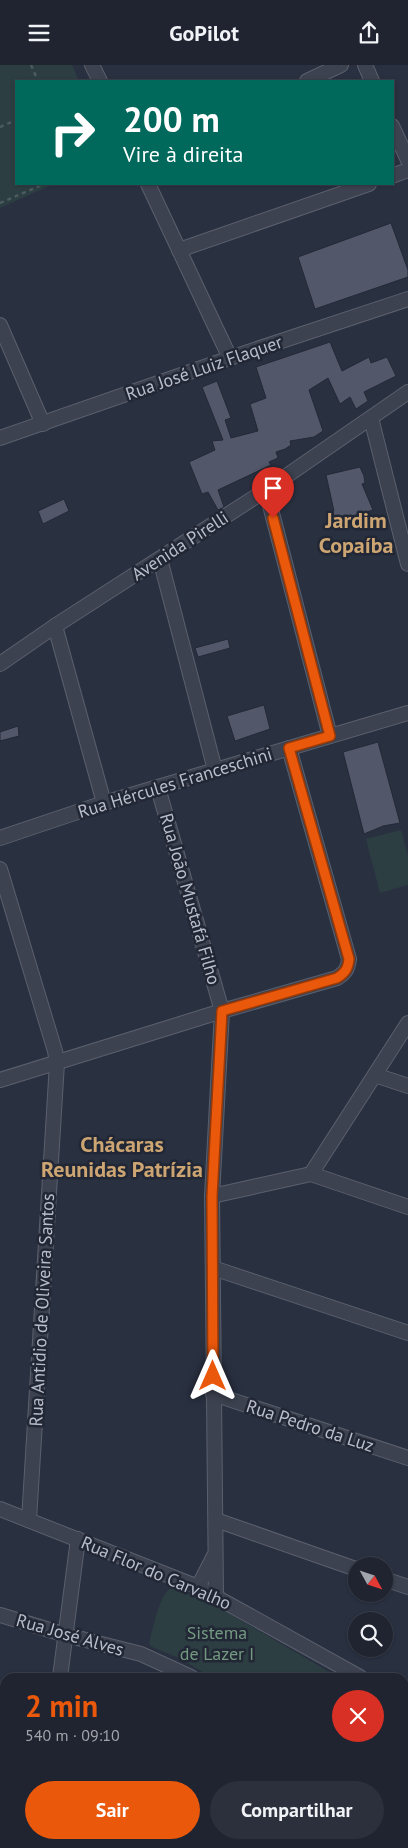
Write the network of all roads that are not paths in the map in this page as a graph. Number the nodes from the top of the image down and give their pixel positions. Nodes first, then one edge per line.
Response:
1 (92, 65) edge
2 (341, 65) edge
3 (365, 65) edge
4 (100, 80) edge
5 (309, 80) edge
6 (372, 80) edge
7 (394, 130) edge
8 (408, 160) edge
9 (408, 170) edge
10 (394, 175) edge
11 (148, 185) edge
12 (366, 185) edge
13 (179, 250) junction
14 (408, 299) edge
15 (0, 325) edge
16 (230, 358) junction
17 (408, 392) edge
18 (371, 417) junction
19 (43, 424) junction
20 (0, 438) edge
21 (266, 490) junction
22 (160, 559) junction
23 (408, 564) edge
24 (55, 626) junction
25 (23, 649) junction
26 (0, 656) edge
27 (0, 665) edge
28 (408, 713) edge
29 (330, 736) junction
30 (289, 748) junction
31 (215, 770) junction
32 (158, 788) junction
33 (104, 803) junction
34 (0, 838) edge
35 (0, 869) edge
36 (222, 1011) junction
37 (408, 1023) edge
38 (57, 1063) junction
39 (375, 1075) junction
40 (0, 1080) edge
41 (408, 1085) edge
42 (311, 1174) junction
43 (212, 1196) junction
44 (408, 1207) edge
45 (212, 1267) junction
46 (408, 1333) edge
47 (213, 1394) junction
48 (408, 1458) edge
49 (0, 1509) edge
50 (29, 1519) junction
51 (216, 1520) junction
52 (78, 1539) junction
53 (216, 1553) junction
54 (348, 1566) edge
55 (393, 1582) edge
56 (198, 1587) junction
57 (408, 1587) edge
58 (216, 1595) junction
59 (0, 1615) edge
60 (66, 1635) junction
61 (61, 1673) edge
62 (181, 1673) edge
63 (353, 1673) edge

1 - 4 street
2 - 5 street
3 - 6 street
7 - 8 street
9 - 10 street
11 - 13 street
12 - 13 street
13 - 16 street
14 - 16 street, Rua José Luiz Flaquer
15 - 19 street
16 - 19 street, Rua José Luiz Flaquer
17 - 18 street, Avenida Pirelli
18 - 21 street, Avenida Pirelli
18 - 23 street
19 - 20 street, Rua José Luiz Flaquer
21 - 22 street, Avenida Pirelli
21 - 29 street
22 - 24 street, Avenida Pirelli
22 - 31 street
24 - 25 street, Avenida Pirelli
24 - 33 street
25 - 26 street
25 - 27 street, Avenida Pirelli
28 - 29 street, Rua Hércules Franceschini
29 - 30 street, Rua Hércules Franceschini
30 - 31 street, Rua Hércules Franceschini
30 - 36 street
31 - 32 street, Rua Hércules Franceschini
32 - 33 street, Rua Hércules Franceschini
32 - 36 street, Rua João Mustafá Filho
33 - 34 street, Rua Hércules Franceschini
35 - 38 street, Rua Antidio de Oliveira Santos
36 - 38 street
36 - 43 street, Rua João Mustafá Filho
37 - 39 street
38 - 40 street
38 - 50 street, Rua Antidio de Oliveira Santos
39 - 41 street
39 - 42 street
42 - 43 street
42 - 44 street
43 - 45 street, Rua João Mustafá Filho
45 - 46 street
45 - 47 street, Rua João Mustafá Filho
47 - 48 street, Rua Pedro da Luz
47 - 51 street, Rua João Mustafá Filho
49 - 50 street, Rua Flor do Carvalho
50 - 52 street, Rua Flor do Carvalho
51 - 53 street, Rua João Mustafá Filho
51 - 54 street
52 - 56 street, Rua Flor do Carvalho
52 - 60 street
53 - 56 street
53 - 58 street, Rua João Mustafá Filho
55 - 57 street
56 - 58 street, Rua Flor do Carvalho
58 - 63 street, Rua Flor do Carvalho
59 - 60 street, Rua José Alves
60 - 61 street
60 - 62 street, Rua José Alves

